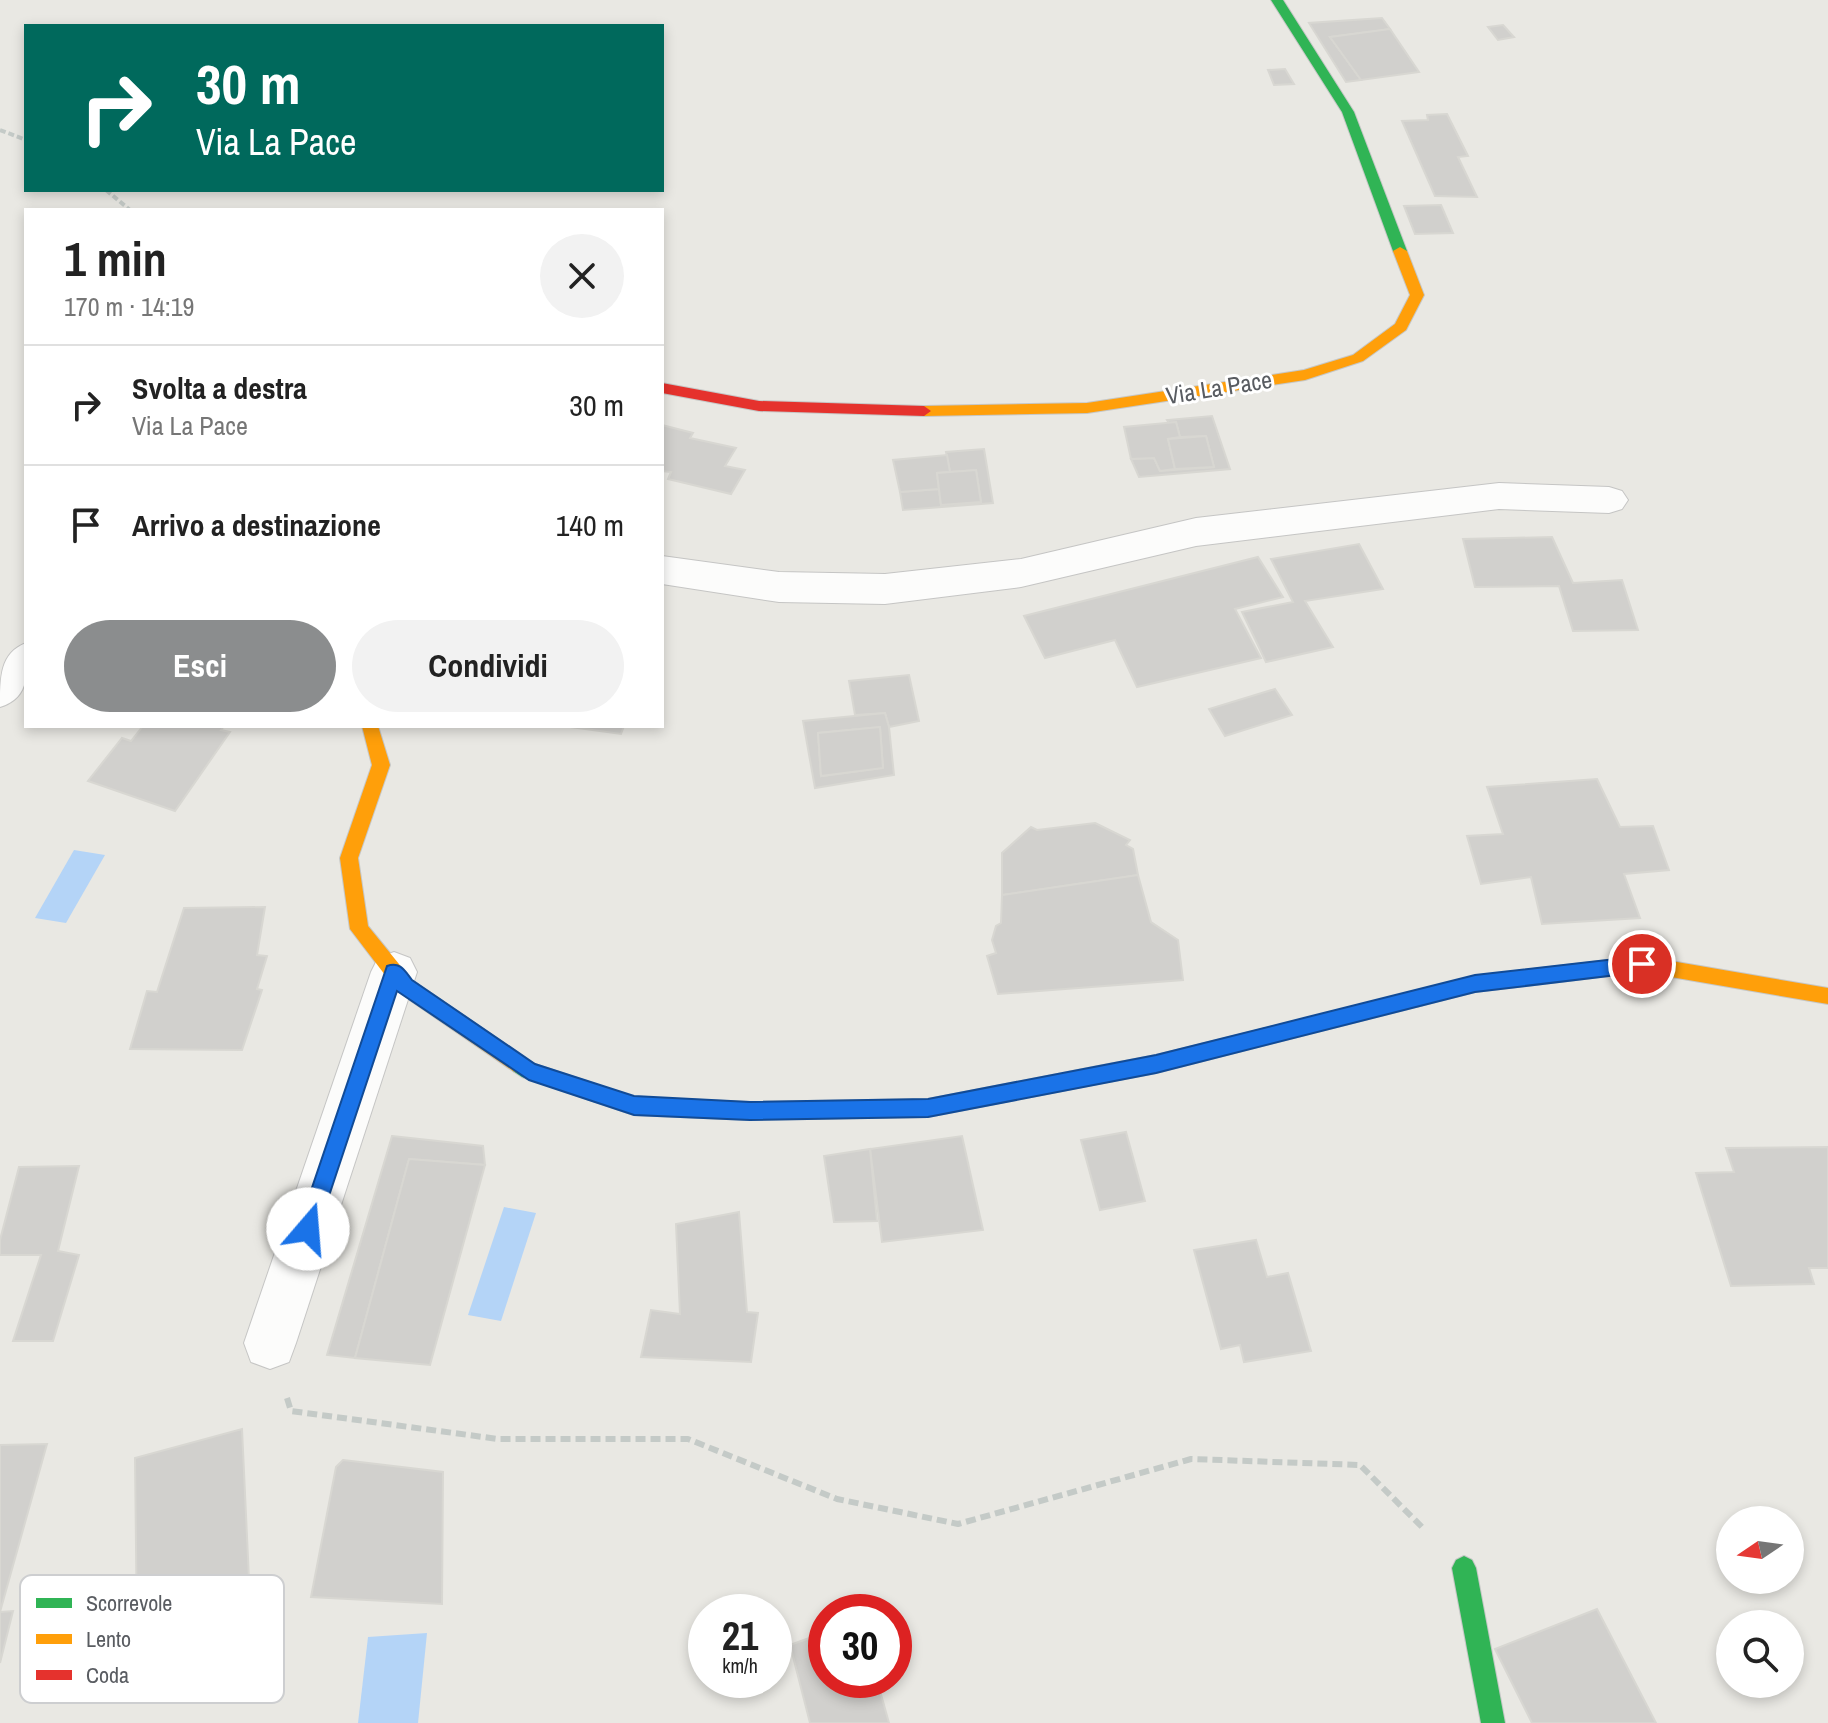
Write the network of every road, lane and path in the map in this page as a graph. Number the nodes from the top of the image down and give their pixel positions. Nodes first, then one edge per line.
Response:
1 (1277, 0) edge
2 (0, 130) edge
3 (24, 139) edge
4 (108, 192) edge
5 (128, 208) edge
6 (664, 389) edge
7 (1609, 500) dead end
8 (664, 570) edge
9 (24, 661) edge
10 (0, 691) edge
11 (371, 728) edge
12 (394, 972) junction
13 (1828, 996) edge
14 (270, 1343) joint
15 (1464, 1568) joint
16 (1493, 1723) edge

1 - 6 street, Via La Pace
2 - 3 path
4 - 5 path
7 - 8 street
9 - 10 street
11 - 12 street
12 - 13 street
12 - 14 street
14 - 15 path
15 - 16 street

